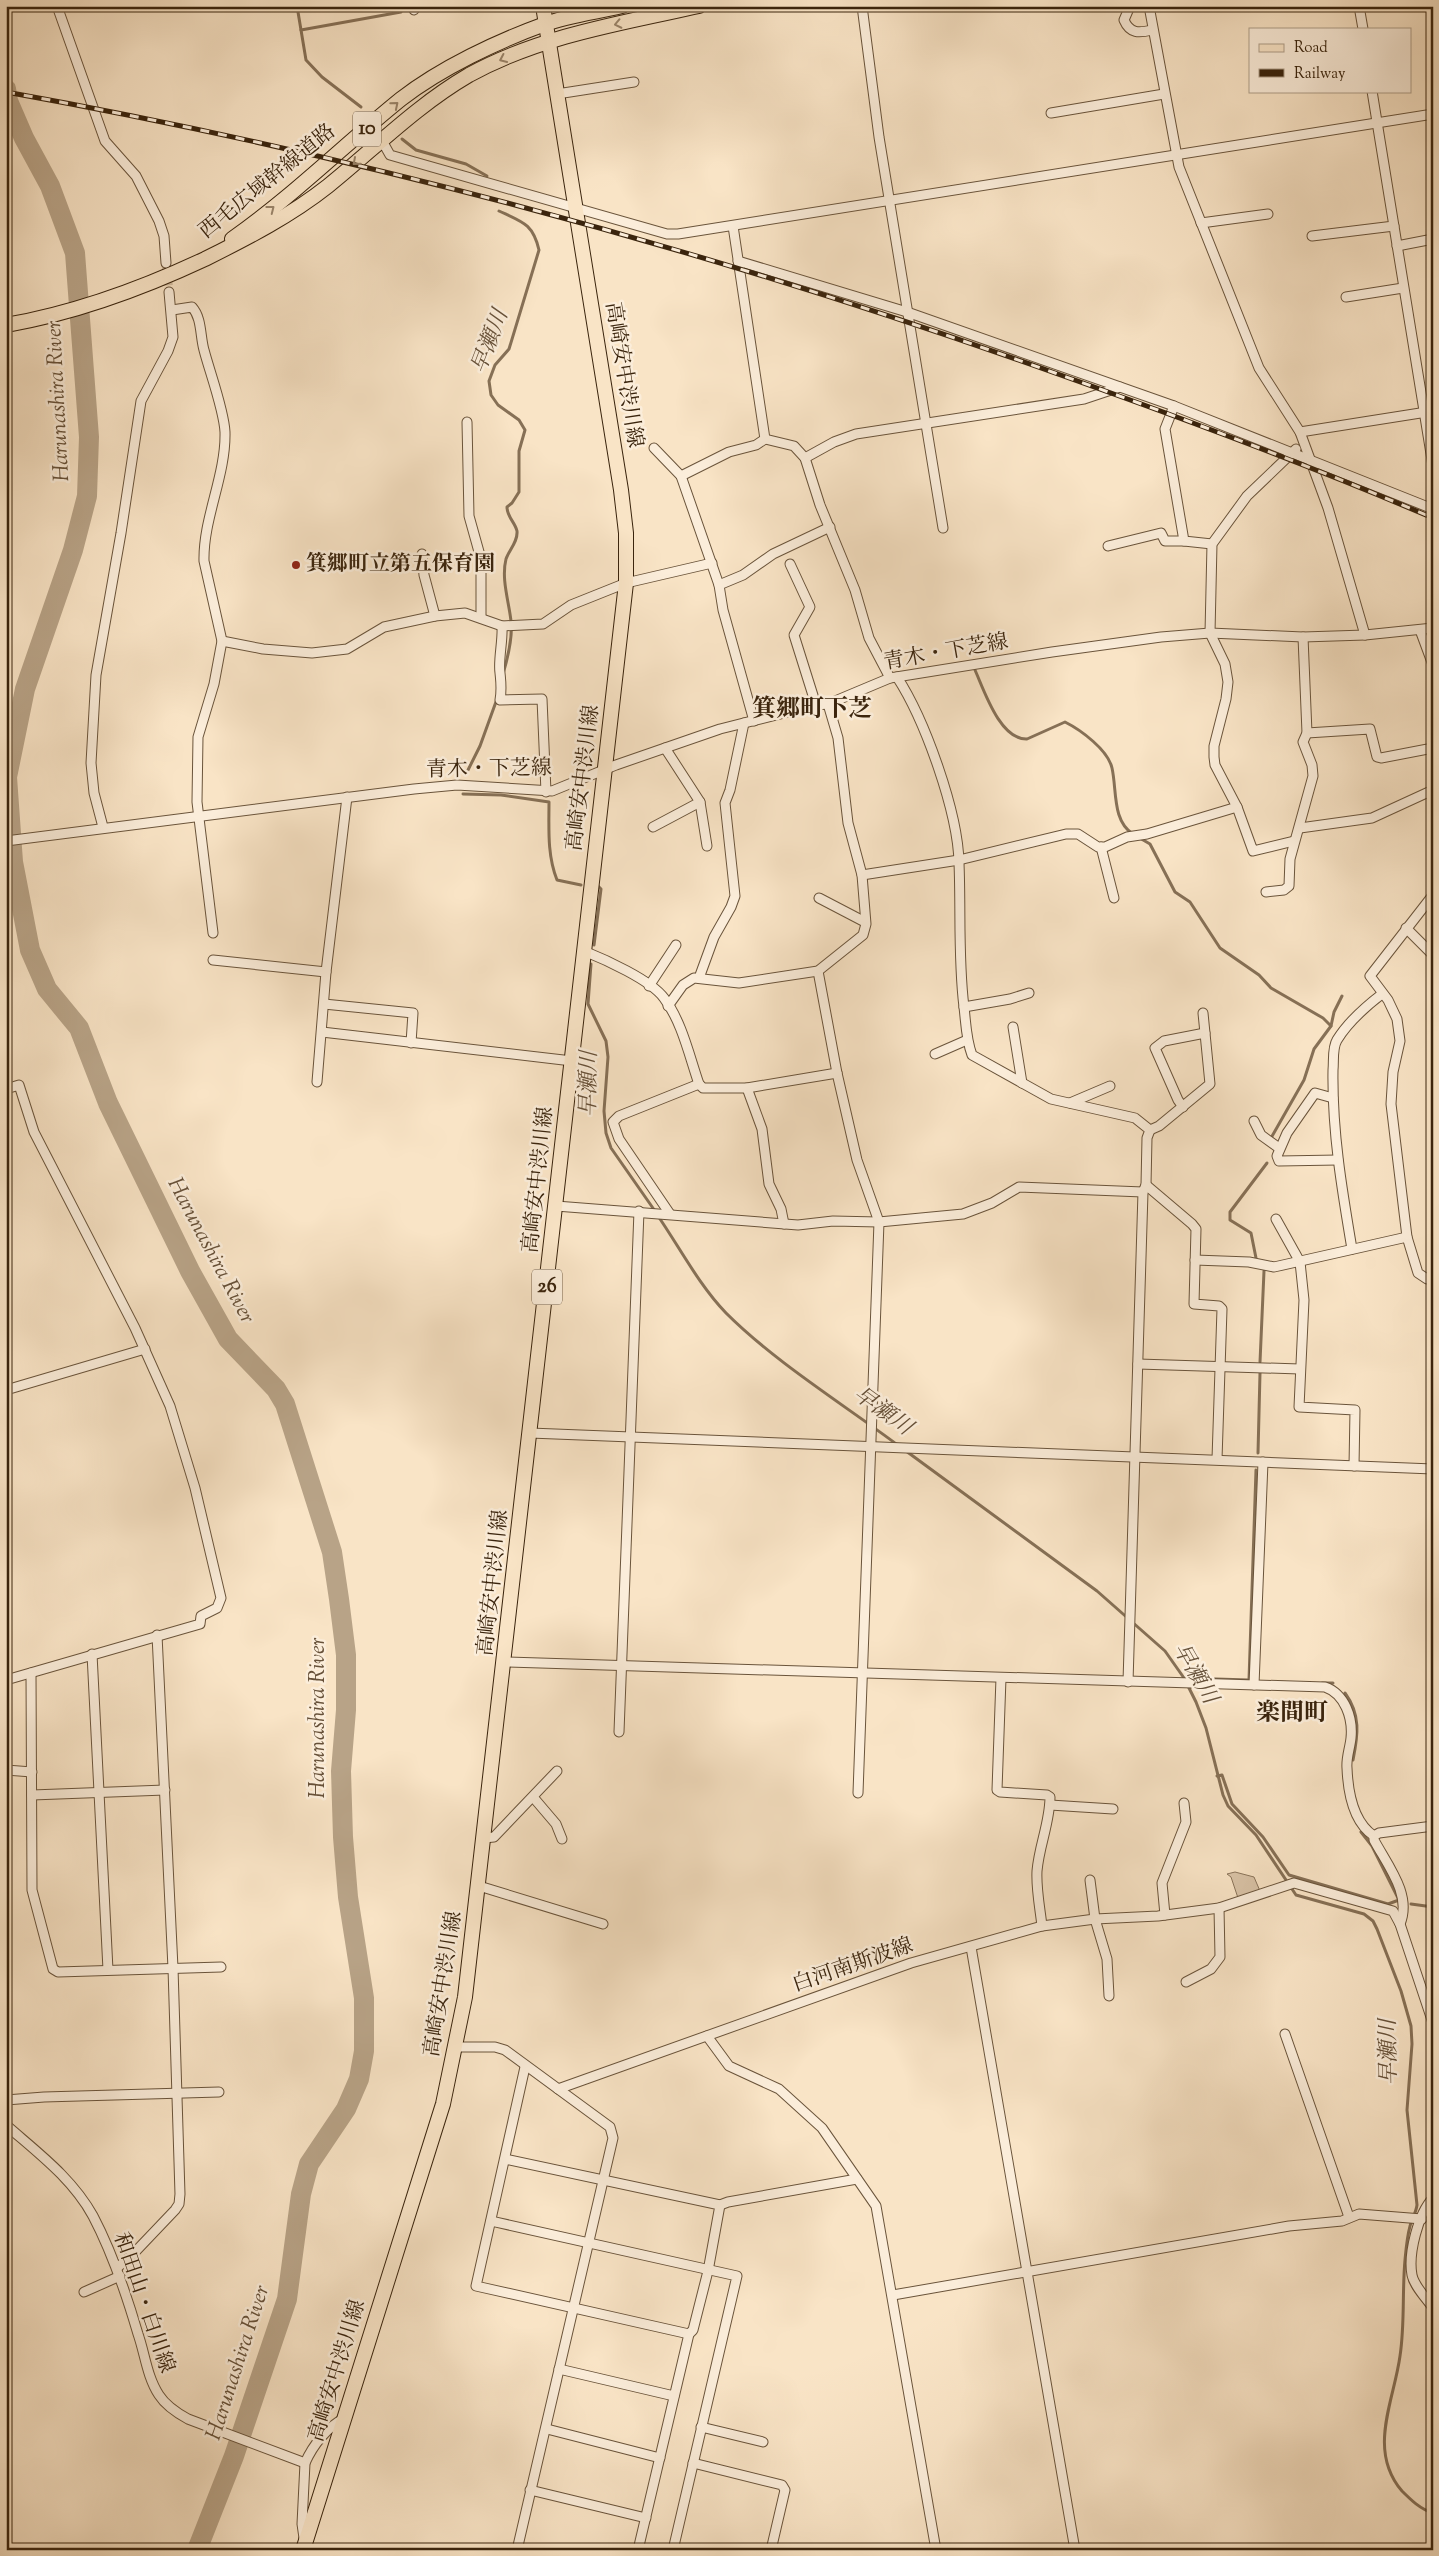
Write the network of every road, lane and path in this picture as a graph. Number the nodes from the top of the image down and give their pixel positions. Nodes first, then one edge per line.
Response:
1 (57, 6) edge
2 (543, 6) edge
3 (622, 6) edge
4 (699, 6) edge
5 (862, 6) edge
6 (1130, 6) edge
7 (1149, 6) edge
8 (1359, 6) edge
9 (545, 24) junction
10 (1362, 28) edge
11 (1152, 30) junction
12 (548, 42) junction
13 (634, 82) dead end
14 (1372, 92) edge
15 (557, 94) junction
16 (1164, 94) junction
17 (1051, 113) dead end
18 (1433, 114) edge
19 (1377, 123) junction
20 (381, 139) junction
21 (1176, 154) junction
22 (891, 200) junction
23 (577, 207) junction
24 (1268, 214) dead end
25 (1201, 223) junction
26 (734, 226) junction
27 (1394, 226) junction
28 (1312, 236) dead end
29 (1433, 239) edge
30 (1397, 246) junction
31 (204, 259) junction
32 (738, 261) junction
33 (166, 263) tunnel mouth
34 (1404, 288) junction
35 (169, 292) tunnel mouth
36 (1346, 297) dead end
37 (172, 310) junction
38 (907, 312) junction
39 (6, 325) edge
40 (1120, 387) junction
41 (1174, 406) junction
42 (1429, 412) edge
43 (467, 422) dead end
44 (927, 424) junction
45 (1300, 432) junction
46 (765, 440) junction
47 (1304, 445) junction
48 (654, 448) dead end
49 (1292, 451) junction
50 (805, 458) junction
51 (1308, 458) junction
52 (1433, 466) edge
53 (681, 476) junction
54 (1433, 509) edge
55 (830, 527) junction
56 (943, 528) dead end
57 (1184, 541) junction
58 (1212, 544) junction
59 (1108, 546) dead end
60 (422, 554) dead end
61 (712, 563) junction
62 (790, 564) dead end
63 (626, 583) junction
64 (719, 585) junction
65 (434, 616) junction
66 (481, 618) junction
67 (508, 626) junction
68 (1433, 628) edge
69 (1420, 630) junction
70 (1210, 632) junction
71 (1365, 635) junction
72 (1303, 637) junction
73 (222, 641) junction
74 (1433, 665) edge
75 (894, 678) junction
76 (828, 704) junction
77 (816, 705) junction
78 (754, 721) junction
79 (744, 723) junction
80 (1307, 733) junction
81 (665, 748) junction
82 (1433, 748) edge
83 (605, 770) junction
84 (1433, 790) edge
85 (546, 792) junction
86 (346, 797) junction
87 (700, 802) junction
88 (1237, 808) junction
89 (198, 815) junction
90 (103, 827) junction
91 (653, 827) dead end
92 (1300, 828) junction
93 (6, 841) edge
94 (1294, 841) junction
95 (707, 846) dead end
96 (1101, 847) junction
97 (959, 860) junction
98 (862, 875) junction
99 (1266, 892) dead end
100 (1433, 895) edge
101 (819, 898) dead end
102 (1114, 898) dead end
103 (866, 922) junction
104 (1406, 928) junction
105 (213, 933) dead end
106 (676, 945) dead end
107 (584, 951) junction
108 (1433, 955) edge
109 (214, 960) dead end
110 (818, 971) junction
111 (326, 972) junction
112 (699, 978) junction
113 (649, 986) junction
114 (1029, 993) dead end
115 (1382, 994) junction
116 (324, 1004) junction
117 (668, 1006) junction
118 (964, 1007) junction
119 (1202, 1013) dead end
120 (1013, 1027) dead end
121 (322, 1032) junction
122 (1205, 1033) junction
123 (967, 1040) junction
124 (411, 1043) junction
125 (934, 1054) dead end
126 (572, 1061) junction
127 (837, 1072) junction
128 (317, 1082) dead end
129 (1022, 1083) junction
130 (698, 1084) junction
131 (1110, 1086) dead end
132 (747, 1088) junction
133 (6, 1089) edge
134 (1333, 1098) junction
135 (1070, 1103) junction
136 (1183, 1107) junction
137 (1254, 1121) dead end
138 (1150, 1130) junction
139 (1279, 1148) junction
140 (1338, 1160) junction
141 (1145, 1189) junction
142 (556, 1206) junction
143 (642, 1212) junction
144 (668, 1214) junction
145 (1276, 1219) dead end
146 (879, 1222) junction
147 (784, 1224) junction
148 (1407, 1237) junction
149 (1352, 1249) junction
150 (1195, 1260) junction
151 (1300, 1262) junction
152 (1433, 1279) edge
153 (145, 1349) junction
154 (1138, 1364) junction
155 (1220, 1366) junction
156 (1300, 1369) junction
157 (6, 1390) edge
158 (530, 1433) junction
159 (630, 1438) junction
160 (872, 1443) junction
161 (1137, 1457) junction
162 (1218, 1459) junction
163 (1264, 1462) junction
164 (1354, 1466) junction
165 (1433, 1469) edge
166 (157, 1635) junction
167 (92, 1654) junction
168 (505, 1662) junction
169 (622, 1666) junction
170 (31, 1673) junction
171 (863, 1674) junction
172 (1001, 1678) junction
173 (6, 1680) edge
174 (1128, 1682) junction
175 (1254, 1685) junction
176 (619, 1732) dead end
177 (6, 1770) edge
178 (32, 1772) junction
179 (557, 1772) dead end
180 (165, 1790) junction
181 (100, 1792) junction
182 (858, 1793) dead end
183 (32, 1795) junction
184 (533, 1797) junction
185 (1184, 1803) dead end
186 (1050, 1805) junction
187 (1113, 1810) dead end
188 (1433, 1826) edge
189 (1374, 1836) junction
190 (484, 1838) junction
191 (562, 1839) dead end
192 (1090, 1880) dead end
193 (479, 1886) junction
194 (1219, 1908) junction
195 (1165, 1915) junction
196 (1095, 1919) junction
197 (603, 1924) dead end
198 (1400, 1924) junction
199 (1042, 1926) junction
200 (971, 1947) junction
201 (221, 1967) dead end
202 (173, 1968) junction
203 (108, 1970) junction
204 (1186, 1982) dead end
205 (1109, 1996) dead end
206 (1433, 2023) edge
207 (1285, 2034) dead end
208 (706, 2036) junction
209 (456, 2047) junction
210 (524, 2066) junction
211 (558, 2089) junction
212 (218, 2092) dead end
213 (177, 2093) junction
214 (6, 2100) edge
215 (6, 2125) edge
216 (505, 2159) junction
217 (857, 2179) junction
218 (604, 2181) junction
219 (1433, 2198) edge
220 (720, 2206) junction
221 (1349, 2217) junction
222 (1420, 2219) junction
223 (491, 2221) junction
224 (589, 2242) junction
225 (708, 2270) junction
226 (118, 2272) junction
227 (1027, 2272) junction
228 (84, 2292) dead end
229 (893, 2295) junction
230 (574, 2308) junction
231 (1433, 2308) edge
232 (689, 2334) junction
233 (559, 2369) junction
234 (674, 2396) junction
235 (345, 2418) junction
236 (701, 2427) junction
237 (547, 2429) junction
238 (763, 2442) dead end
239 (660, 2458) junction
240 (305, 2463) junction
241 (693, 2463) junction
242 (530, 2490) junction
243 (646, 2518) junction
244 (304, 2546) edge
245 (517, 2550) edge
246 (638, 2550) edge
247 (673, 2550) edge
248 (771, 2550) edge
249 (936, 2550) edge
250 (1075, 2550) edge

1 - 33 street
2 - 9 main road, 高崎安中渋川線 / 26
3 - 9 main road, 西毛広域幹線道路 / 10
4 -> 12 main road, 西毛広域幹線道路 / 10
5 - 22 street
6 - 11 street
7 - 11 street
8 - 10 street
9 - 12 main road, 高崎安中渋川線 / 26
31 -> 9 main road, 西毛広域幹線道路 / 10
11 - 16 street
12 - 15 main road, 高崎安中渋川線 / 26
12 -> 20 main road, 西毛広域幹線道路 / 10
13 - 15 street
14 - 19 street
15 - 23 main road, 高崎安中渋川線 / 26
16 - 17 street
16 - 21 street
18 - 19 street
19 - 21 street
19 - 27 street
20 - 23 street
20 -> 31 main road, 西毛広域幹線道路 / 10
21 - 22 street
21 - 25 street
22 - 26 street
22 - 38 street
23 - 26 street
23 - 63 main road, 高崎安中渋川線 / 26
24 - 25 street
25 - 45 street
26 - 32 street
27 - 28 street
27 - 30 street
29 - 30 street
30 - 34 street
31 - 39 main road, 西毛広域幹線道路 / 10
32 - 38 street
32 - 46 street
34 - 36 street
34 - 42 street
35 - 37 street
37 - 73 street
37 - 90 street
38 - 40 street
38 - 44 street
40 - 41 street
40 - 44 street
41 - 49 street
41 - 57 street
42 - 45 street
42 - 52 street
43 - 66 street
44 - 50 street
44 - 56 street
45 - 47 street
46 - 50 street
46 - 53 street
47 - 49 street
47 - 51 street
48 - 53 street
49 - 51 street
49 - 58 street
50 - 55 street
51 - 54 street
51 - 71 street
53 - 61 street
55 - 64 street
55 - 75 street
57 - 58 street
57 - 59 street
58 - 70 street
60 - 65 street
61 - 63 street
61 - 64 street
62 - 77 street
63 - 67 street
63 - 83 main road, 高崎安中渋川線 / 26
64 - 78 street
65 - 66 street
65 - 73 street
66 - 67 street
67 - 85 street
68 - 69 street, 青木・下芝線
69 - 71 street, 青木・下芝線
69 - 74 street
70 - 72 street, 青木・下芝線
70 - 75 street, 青木・下芝線
70 - 88 street
71 - 72 street, 青木・下芝線
72 - 80 street
73 - 89 street
75 - 76 street, 青木・下芝線
75 - 97 street
76 - 77 street, 青木・下芝線
76 - 98 street
77 - 78 street, 青木・下芝線
78 - 79 street, 青木・下芝線
79 - 81 street, 青木・下芝線
79 - 112 street
80 - 82 street
80 - 92 street
81 - 83 street, 青木・下芝線
81 - 87 street
83 - 85 street, 青木・下芝線
83 - 107 main road, 高崎安中渋川線 / 26
84 - 92 street
85 - 86 street, 青木・下芝線
86 - 89 street, 青木・下芝線
86 - 111 street
87 - 91 street
87 - 95 street
88 - 94 street
88 - 96 street
89 - 90 street, 青木・下芝線
89 - 105 street
90 - 93 street, 青木・下芝線
92 - 94 street
94 - 99 street
96 - 97 street
96 - 102 street
97 - 98 street
97 - 118 street
98 - 103 street
100 - 104 street
101 - 103 street
103 - 110 street
104 - 108 street
104 - 115 street
106 - 113 street
107 - 113 street
107 - 126 main road, 高崎安中渋川線 / 26
109 - 111 street
110 - 112 street
110 - 127 street
111 - 116 street
112 - 117 street
113 - 117 street
114 - 118 street
115 - 134 street
115 - 148 street
116 - 121 street
116 - 124 street
117 - 130 street
118 - 123 street
119 - 122 street
120 - 129 street
121 - 124 street
121 - 128 street
122 - 136 street
122 - 136 street
123 - 125 street
123 - 129 street
124 - 126 street
126 - 142 main road, 高崎安中渋川線 / 26
127 - 132 street
127 - 146 street
129 - 135 street
130 - 132 street
130 - 144 street
131 - 135 street
132 - 147 street
133 - 153 street
134 - 139 street
134 - 140 street
135 - 138 street
136 - 138 street
137 - 139 street
138 - 141 street
139 - 140 street
140 - 149 street
141 - 146 street
141 - 150 street
141 - 154 street
142 - 143 street
142 - 158 main road, 高崎安中渋川線 / 26
143 - 144 street
143 - 159 street
144 - 147 street
145 - 151 street
146 - 147 street
146 - 160 street
148 - 149 street
148 - 152 street
149 - 151 street
150 - 151 street
150 - 155 street
151 - 156 street
153 - 157 street
153 - 166 street
154 - 155 street
154 - 161 street
155 - 156 street
155 - 162 street
156 - 164 street
158 - 159 street
158 - 168 main road, 高崎安中渋川線 / 26
159 - 160 street
159 - 169 street
160 - 161 street
160 - 171 street
161 - 162 street
161 - 174 street
162 - 163 street
163 - 164 street
163 - 175 street
164 - 165 street
166 - 167 street
166 - 180 street
167 - 170 street
167 - 181 street
168 - 169 street
168 - 190 main road, 高崎安中渋川線 / 26
169 - 171 street
169 - 176 street
170 - 173 street
170 - 178 street
171 - 172 street
171 - 182 street
172 - 174 street
172 - 186 street
174 - 175 street
175 - 189 street
177 - 178 street
178 - 183 street
179 - 184 street
180 - 181 street
180 - 202 street
181 - 183 street
181 - 203 street
183 - 203 street
184 - 190 street
184 - 191 street
185 - 195 street
186 - 187 street
186 - 199 street
188 - 189 street
189 - 198 street
190 - 193 main road, 高崎安中渋川線 / 26
192 - 196 street
193 - 197 street
193 - 209 main road, 高崎安中渋川線 / 26
194 - 195 street, 白河南斯波線
194 - 198 street, 白河南斯波線
194 - 204 street
195 - 196 street, 白河南斯波線
196 - 199 street, 白河南斯波線
196 - 205 street
198 - 206 street
199 - 200 street, 白河南斯波線
200 - 208 street, 白河南斯波線
200 - 227 street
201 - 202 street
202 - 203 street
202 - 213 street
207 - 221 street
208 - 211 street, 白河南斯波線
208 - 217 street
209 - 210 street
209 - 235 main road, 高崎安中渋川線 / 26
210 - 211 street
210 - 216 street
211 - 218 street
212 - 213 street
213 - 214 street
213 - 226 street
215 - 226 street, 和田山・白川線
216 - 218 street
216 - 223 street
217 - 220 street
217 - 229 street
218 - 220 street
218 - 224 street
219 - 222 street
220 - 225 street
221 - 222 street
221 - 227 street
222 - 231 street
223 - 224 street
223 - 230 street
224 - 225 street
224 - 230 street
225 - 232 street
225 - 236 street
226 - 228 street
226 - 240 street, 和田山・白川線
227 - 229 street
227 - 250 street
229 - 249 street
230 - 232 street
230 - 233 street
232 - 234 street
233 - 234 street
233 - 237 street
234 - 239 street
235 - 240 street
235 - 244 main road, 高崎安中渋川線 / 26
236 - 238 street
236 - 241 street
237 - 239 street
237 - 242 street
239 - 243 street
240 - 244 street
241 - 247 street
241 - 248 street
242 - 243 street
242 - 245 street
243 - 246 street

